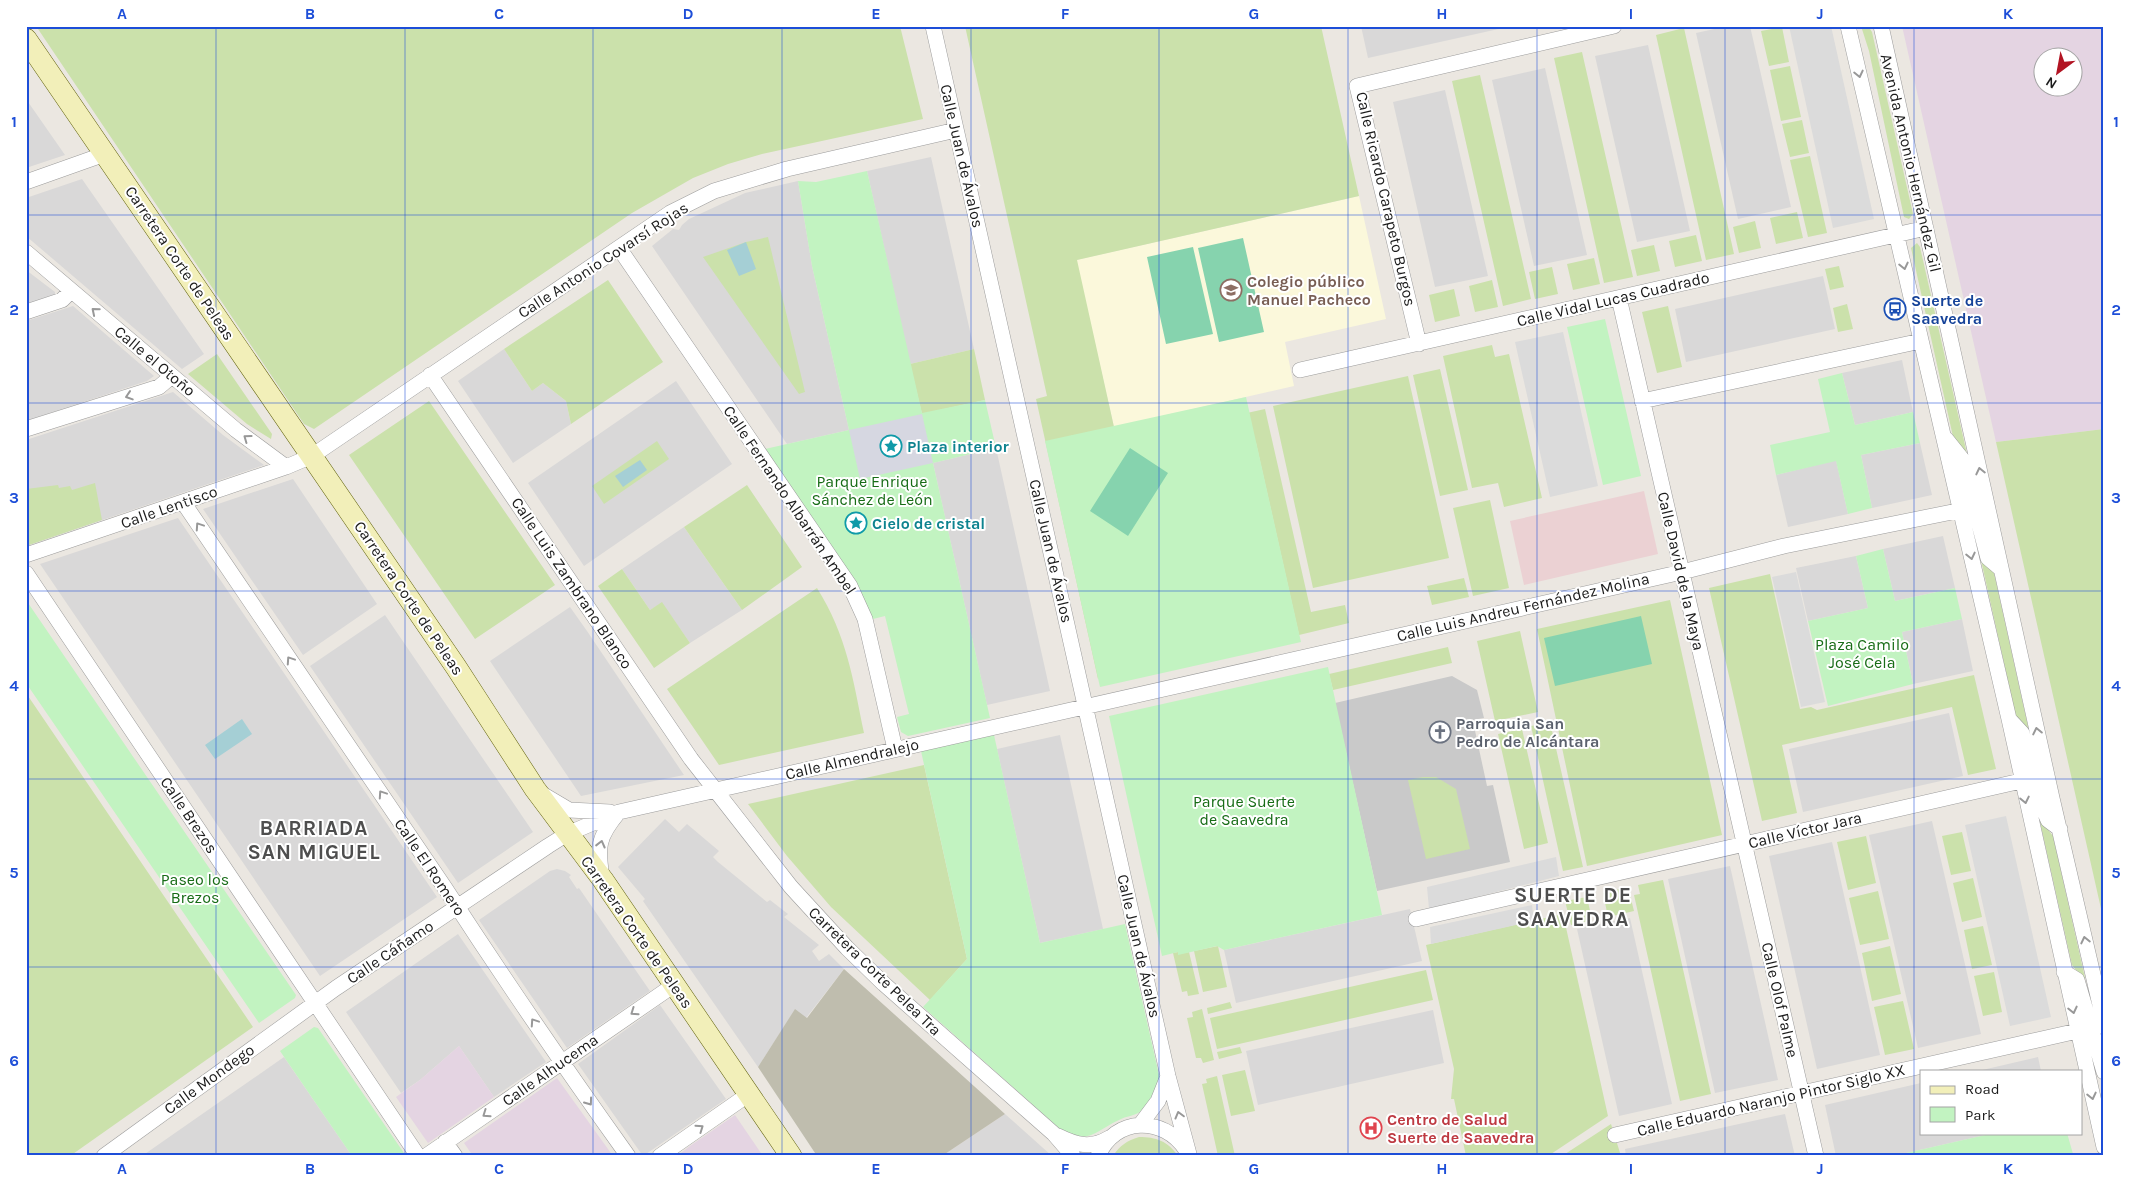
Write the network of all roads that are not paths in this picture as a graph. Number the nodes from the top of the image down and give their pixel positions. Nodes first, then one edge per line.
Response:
1 (933, 26) edge
2 (1614, 26) edge
3 (1848, 26) edge
4 (1879, 30) edge
5 (1566, 32) edge
6 (26, 39) edge
7 (956, 130) junction
8 (105, 154) junction
9 (26, 182) edge
10 (1926, 228) junction
11 (1896, 235) junction
12 (618, 248) junction
13 (26, 252) edge
14 (71, 290) junction
15 (1618, 298) junction
16 (26, 312) edge
17 (1921, 341) junction
18 (1418, 344) junction
19 (1300, 370) dead end
20 (430, 375) junction
21 (172, 376) junction
22 (1642, 401) junction
23 (26, 429) edge
24 (312, 456) junction
25 (286, 467) junction
26 (183, 502) junction
27 (1974, 507) junction
28 (26, 555) edge
29 (1682, 572) junction
30 (26, 573) edge
31 (1085, 705) junction
32 (895, 749) junction
33 (2034, 777) junction
34 (535, 788) junction
35 (714, 790) junction
36 (593, 812) junction
37 (619, 812) junction
38 (564, 829) junction
39 (1744, 844) junction
40 (602, 880) junction
41 (458, 908) junction
42 (1416, 919) dead end
43 (674, 985) junction
44 (314, 1004) junction
45 (2094, 1026) edge
46 (561, 1062) junction
47 (2104, 1072) edge
48 (1168, 1076) junction
49 (1801, 1093) junction
50 (749, 1094) junction
51 (1140, 1125) junction
52 (1054, 1134) junction
53 (1615, 1135) dead end
54 (1112, 1136) junction
55 (445, 1142) junction
56 (2104, 1147) edge
57 (1189, 1155) edge
58 (104, 1156) edge
59 (418, 1156) edge
60 (426, 1156) edge
61 (455, 1156) edge
62 (628, 1156) edge
63 (660, 1156) edge
64 (791, 1156) edge
65 (1074, 1156) edge
66 (1098, 1156) edge
67 (1816, 1156) edge

1 - 7 street, Calle Juan de Ávalos
2 - 5 street, Calle Ricardo Carapeto Burgos
3 -> 11 street, Avenida Antonio Hernández Gil
4 - 10 street, Avenida Antonio Hernández Gil
5 - 18 street, Calle Ricardo Carapeto Burgos
6 - 8 street, Carretera Corte de Peleas
7 - 12 street, Calle Antonio Covarsí Rojas
7 - 31 street, Calle Juan de Ávalos
8 - 9 street
8 - 24 street, Carretera Corte de Peleas
10 - 11 street, Calle Vidal Lucas Cuadrado
27 -> 10 street, Avenida Antonio Hernández Gil
11 - 15 street, Calle Vidal Lucas Cuadrado
11 -> 17 street, Avenida Antonio Hernández Gil
12 - 20 street, Calle Antonio Covarsí Rojas
12 - 32 street, Calle Fernando Albarrán Ambel
13 - 14 street, Calle el Otoño
14 - 16 street
21 -> 14 street, Calle el Otoño
15 - 18 street, Calle Vidal Lucas Cuadrado
15 - 22 street, Calle David de la Maya
17 - 22 street
17 - 27 street, Avenida Antonio Hernández Gil
18 - 19 street, Calle Vidal Lucas Cuadrado
20 - 24 street, Calle Antonio Covarsí Rojas
20 - 35 street, Calle Luis Zambrano Blanco
21 -> 23 street
25 -> 21 street, Calle el Otoño
22 - 29 street, Calle David de la Maya
24 - 25 street, Calle Lentisco
24 - 34 street, Carretera Corte de Peleas
25 - 26 street, Calle Lentisco
26 - 28 street, Calle Lentisco
41 -> 26 street, Calle El Romero
27 - 29 street, Calle Luis Andreu Fernández Molina
27 -> 33 street, Avenida Antonio Hernández Gil
33 -> 27 street, Avenida Antonio Hernández Gil
29 - 31 street, Calle Luis Andreu Fernández Molina
29 - 39 street, Calle David de la Maya
30 - 44 street, Calle Brezos
31 - 32 street, Calle Almendralejo
31 - 48 street, Calle Juan de Ávalos
32 - 35 street, Calle Almendralejo
33 - 39 street, Calle Víctor Jara
45 -> 33 street, Avenida Antonio Hernández Gil
33 -> 45 street, Avenida Antonio Hernández Gil
34 - 36 street, Calle Almendralejo
34 - 38 street, Carretera Corte de Peleas
35 - 37 street, Calle Almendralejo
35 - 52 street, Carretera Corte Pelea Tra
36 - 37 street, Calle Almendralejo
36 - 38 street, Calle Almendralejo
37 - 38 street, Calle Almendralejo
40 -> 37 street
38 - 40 street, Carretera Corte de Peleas
38 - 41 street, Calle Cáñamo
39 - 42 street, Calle Víctor Jara
39 - 49 street, Calle Olof Palme
40 - 43 street, Carretera Corte de Peleas
41 - 44 street, Calle Cáñamo
46 -> 41 street, Calle El Romero
43 -> 46 street, Calle Alhucema
43 - 50 street, Carretera Corte de Peleas
44 - 58 street, Calle Mondego
44 - 59 street, Calle Brezos
45 - 47 street, Avenida Antonio Hernández Gil
45 - 49 street, Calle Eduardo Naranjo Pintor Siglo XX
45 -> 56 street, Avenida Antonio Hernández Gil
46 -> 55 street, Calle Alhucema
46 -> 62 street, Calle El Romero
48 - 51 street
57 -> 48 street, Calle Juan de Ávalos
49 - 53 street, Calle Eduardo Naranjo Pintor Siglo XX
49 - 67 street, Calle Olof Palme
63 -> 50 street
50 - 64 street, Carretera Corte de Peleas
51 - 54 street, Carretera Corte Pelea Tra
51 - 57 street
52 - 54 street, Carretera Corte Pelea Tra
52 - 65 street, Carretera Corte Pelea Tra
54 - 66 street
55 - 60 street, Calle Alhucema
55 - 61 street

